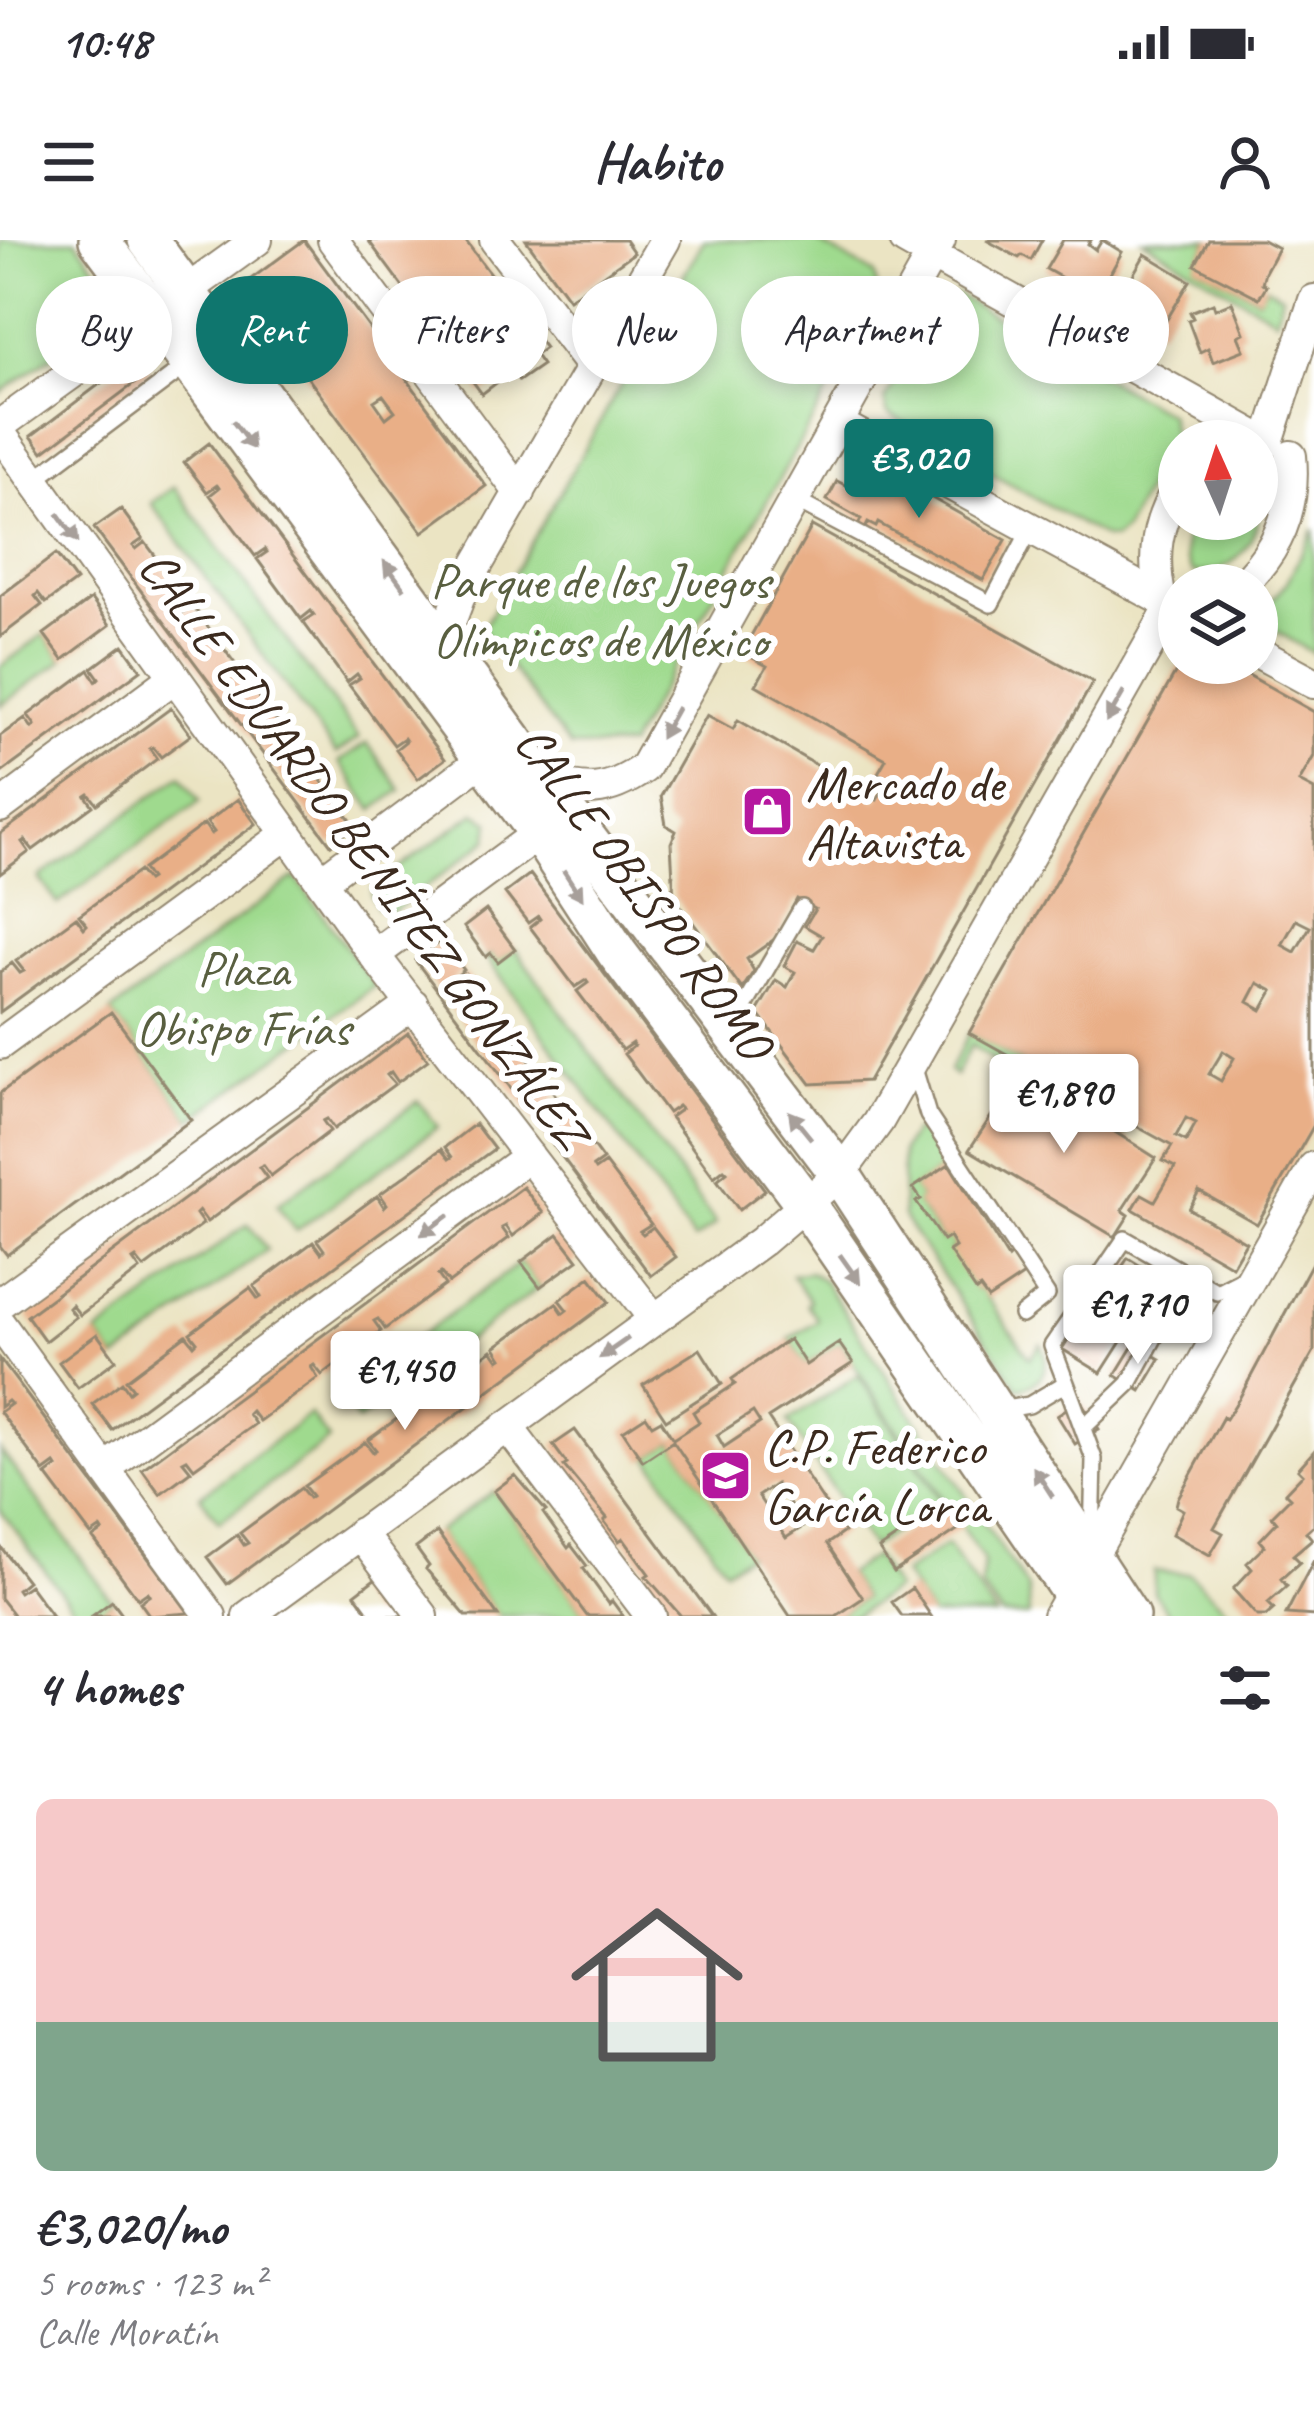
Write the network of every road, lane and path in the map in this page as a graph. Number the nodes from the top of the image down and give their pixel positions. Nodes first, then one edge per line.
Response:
1 (99, 240) edge
2 (148, 240) edge
3 (257, 240) edge
4 (333, 240) edge
5 (495, 240) edge
6 (665, 240) edge
7 (925, 245) edge
8 (125, 276) edge
9 (644, 276) edge
10 (186, 292) junction
11 (1314, 300) edge
12 (172, 301) edge
13 (172, 340) edge
14 (572, 341) edge
15 (189, 363) junction
16 (60, 384) edge
17 (582, 384) edge
18 (1224, 420) edge
19 (839, 424) junction
20 (0, 429) edge
21 (1278, 434) edge
22 (1278, 461) edge
23 (34, 481) junction
24 (520, 493) junction
25 (794, 500) junction
26 (1031, 528) junction
27 (1158, 533) edge
28 (1278, 538) edge
29 (1158, 566) edge
30 (1158, 597) edge
31 (1158, 625) edge
32 (443, 641) junction
33 (1278, 663) edge
34 (175, 677) junction
35 (1314, 683) edge
36 (482, 760) junction
37 (542, 780) junction
38 (0, 808) edge
39 (553, 823) junction
40 (287, 834) junction
41 (321, 881) junction
42 (802, 908) dead end
43 (374, 955) junction
44 (413, 1004) junction
45 (736, 1039) junction
46 (0, 1044) edge
47 (913, 1062) junction
48 (529, 1156) junction
49 (1314, 1166) edge
50 (840, 1174) junction
51 (807, 1206) junction
52 (1252, 1274) junction
53 (1188, 1276) junction
54 (0, 1303) edge
55 (1022, 1315) dead end
56 (654, 1319) junction
57 (0, 1324) edge
58 (1066, 1383) junction
59 (995, 1411) junction
60 (508, 1426) junction
61 (1083, 1428) junction
62 (106, 1468) junction
63 (360, 1533) junction
64 (1078, 1595) edge
65 (211, 1616) edge
66 (248, 1616) edge
67 (423, 1616) edge
68 (652, 1616) edge
69 (1129, 1616) edge

1 - 8 street, CALLE OBISPO ROMO
2 - 10 street, CALLE OBISPO ROMO
3 - 10 street
4 - 24 street
5 - 14 street
6 - 9 street
7 - 18 street
7 - 19 street
10 - 12 street
32 -> 10 street, CALLE OBISPO ROMO
11 - 21 street
13 - 15 street, CALLE OBISPO ROMO
15 - 23 lane
15 -> 36 street, CALLE OBISPO ROMO
16 - 20 street
17 - 24 street
19 - 25 street
19 - 26 street
20 - 23 street, CALLE EDUARDO BENÍTEZ GONZÁLEZ
22 - 28 street
23 -> 34 street, CALLE EDUARDO BENÍTEZ GONZÁLEZ
24 - 32 street
25 - 26 lane
25 -> 37 street
26 - 30 street
27 - 29 street
31 -> 47 street
32 - 37 street, CALLE OBISPO ROMO
33 - 35 street
34 - 38 street
34 - 40 street, CALLE EDUARDO BENÍTEZ GONZÁLEZ
36 - 39 street, CALLE OBISPO ROMO
36 - 41 street
37 - 39 street, CALLE OBISPO ROMO
39 - 43 street
39 - 45 street, CALLE OBISPO ROMO
39 -> 51 street, CALLE OBISPO ROMO
40 - 41 street, CALLE EDUARDO BENÍTEZ GONZÁLEZ
40 - 46 street
41 - 43 street, CALLE EDUARDO BENÍTEZ GONZÁLEZ
42 - 45 lane
43 - 44 street, CALLE EDUARDO BENÍTEZ GONZÁLEZ
44 - 48 street, CALLE EDUARDO BENÍTEZ GONZÁLEZ
44 - 54 street
50 -> 45 street, CALLE OBISPO ROMO
47 - 50 street
47 - 55 lane
48 - 56 street, CALLE EDUARDO BENÍTEZ GONZÁLEZ
48 -> 62 street
49 - 52 street
50 - 51 street
50 - 59 street, CALLE OBISPO ROMO
51 - 56 street
51 -> 64 street, CALLE OBISPO ROMO
52 - 53 lane
52 - 64 street
53 - 58 lane
53 - 61 lane
56 -> 60 street
57 - 62 street
58 - 59 lane
58 - 61 lane
64 -> 59 street, CALLE OBISPO ROMO
60 - 63 street
60 - 68 street
61 - 64 lane
62 - 65 street
63 - 66 street
63 - 67 street
64 - 69 street, CALLE OBISPO ROMO

